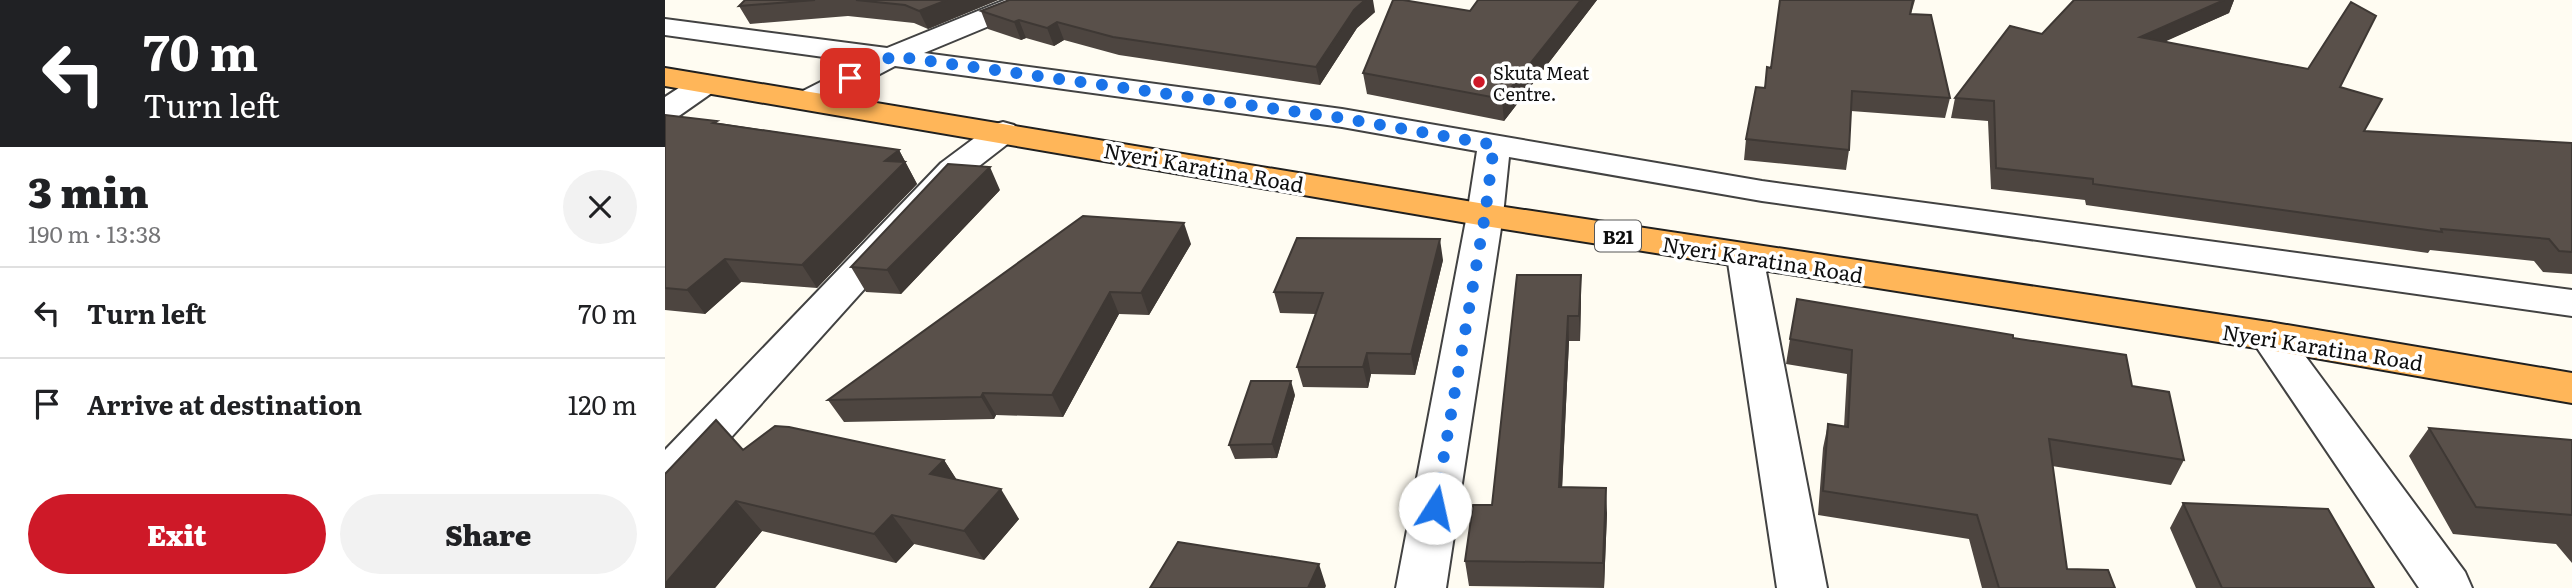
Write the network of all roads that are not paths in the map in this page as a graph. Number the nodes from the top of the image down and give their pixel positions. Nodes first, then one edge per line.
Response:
1 (1028, 0) edge
2 (665, 27) edge
3 (893, 56) junction
4 (665, 77) edge
5 (705, 84) junction
6 (808, 100) junction
7 (665, 111) edge
8 (1003, 132) junction
9 (1494, 145) junction
10 (1485, 215) junction
11 (1745, 256) junction
12 (2572, 303) edge
13 (2269, 336) junction
14 (2572, 388) edge
15 (665, 480) edge
16 (1421, 588) edge
17 (1802, 588) edge
18 (2447, 588) edge

1 - 3 street
2 - 3 street
3 - 6 street
3 - 9 street
4 - 5 highway, Nyeri Karatina Road / B21
5 - 6 highway, Nyeri Karatina Road / B21
5 - 7 street
6 - 8 highway, Nyeri Karatina Road / B21
8 - 10 highway, Nyeri Karatina Road / B21
8 - 15 street
9 - 10 street
9 - 12 street
10 - 11 highway, Nyeri Karatina Road / B21
10 - 16 street
11 - 13 highway, Nyeri Karatina Road / B21
11 - 17 street
13 - 14 highway, Nyeri Karatina Road / B21
13 - 18 street

